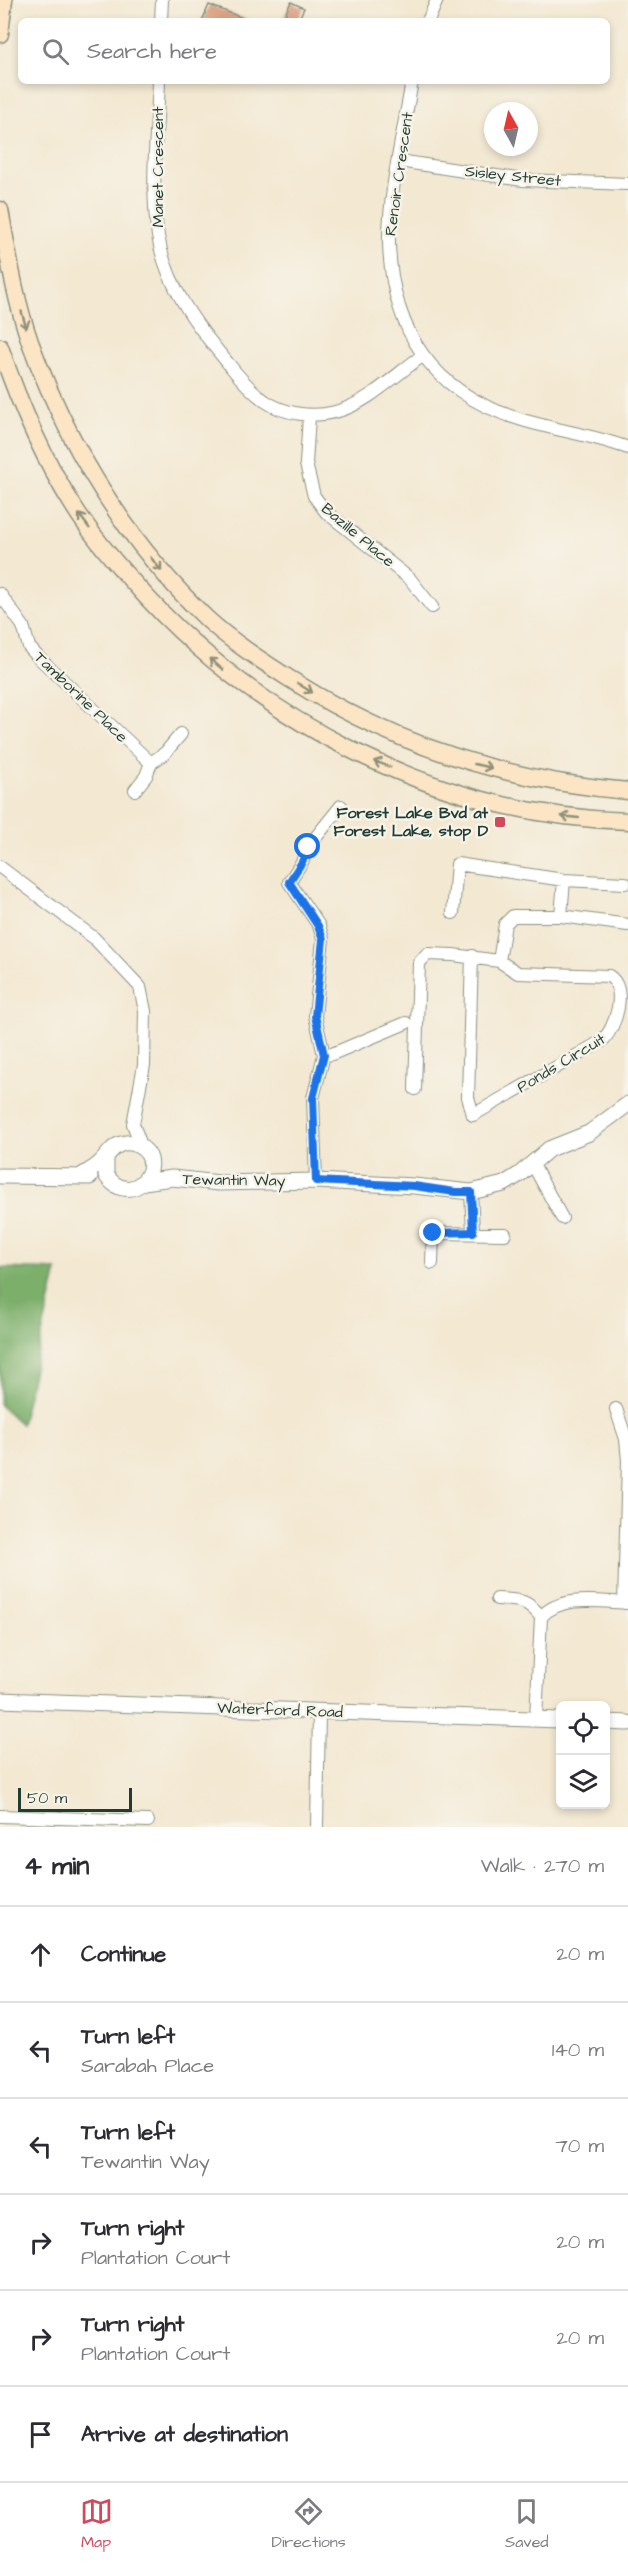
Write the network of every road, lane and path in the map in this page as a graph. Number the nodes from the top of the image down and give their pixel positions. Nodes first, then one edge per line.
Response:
1 (4, 0) edge
2 (162, 0) edge
3 (437, 0) edge
4 (161, 18) edge
5 (429, 18) edge
6 (0, 34) edge
7 (159, 84) edge
8 (412, 84) edge
9 (399, 161) junction
10 (628, 184) edge
11 (0, 210) edge
12 (3, 265) edge
13 (0, 347) edge
14 (422, 356) junction
15 (309, 416) junction
16 (628, 448) edge
17 (0, 594) edge
18 (432, 607) dead end
19 (181, 734) dead end
20 (151, 763) junction
21 (135, 790) dead end
22 (628, 791) edge
23 (341, 806) dead end
24 (628, 821) edge
25 (0, 867) edge
26 (564, 880) junction
27 (625, 883) dead end
28 (453, 913) dead end
29 (561, 916) junction
30 (628, 925) edge
31 (472, 956) junction
32 (499, 962) junction
33 (405, 1023) dead end
34 (324, 1055) junction
35 (415, 1089) dead end
36 (628, 1104) edge
37 (133, 1124) junction
38 (120, 1144) junction
39 (146, 1154) junction
40 (106, 1157) junction
41 (532, 1163) junction
42 (0, 1176) edge
43 (81, 1176) junction
44 (108, 1178) junction
45 (172, 1178) junction
46 (316, 1181) junction
47 (144, 1182) junction
48 (471, 1192) junction
49 (562, 1218) dead end
50 (473, 1232) junction
51 (505, 1234) dead end
52 (432, 1263) dead end
53 (616, 1409) dead end
54 (498, 1599) dead end
55 (626, 1603) edge
56 (541, 1617) junction
57 (0, 1700) edge
58 (319, 1712) junction
59 (536, 1719) junction
60 (556, 1720) edge
61 (610, 1722) edge
62 (628, 1723) edge
63 (0, 1816) edge
64 (148, 1821) dead end
65 (317, 1827) edge

1 - 6 main road
2 - 4 street
3 - 5 street
7 - 15 street, Manet Crescent
8 - 9 street, Renoir Crescent
9 - 10 street, Sisley Street
9 - 14 street, Renoir Crescent
11 - 12 main road
12 -> 22 main road
24 -> 13 main road
14 - 15 street, Manet Crescent
14 - 16 street, Renoir Crescent
15 - 18 street, Bazille Place
17 - 20 street, Tamborine Place
19 - 20 street
20 - 21 street
23 - 34 street
25 - 37 street
26 - 27 street
26 - 28 street
26 - 29 street
29 - 30 street
29 - 32 street
31 - 32 street, Ponds Circuit
31 - 32 street, Ponds Circuit
31 - 35 street
33 - 34 street
34 - 46 street
36 - 41 street, Tewantin Way
37 - 38 street
37 - 39 street
38 - 39 street
38 - 40 street
39 - 45 street, Tewantin Way
39 - 47 street
40 - 43 street
40 - 44 street
41 - 48 street, Tewantin Way
41 - 49 street
42 - 43 street
43 - 44 street
44 - 47 street
45 - 46 street, Tewantin Way
45 - 47 street, Tewantin Way
46 - 48 street, Tewantin Way
48 - 50 street
50 - 51 street
50 - 52 street
53 - 55 street
54 - 56 street
55 - 56 street
56 - 59 street
57 - 58 street, Waterford Road
58 - 59 street, Waterford Road
58 - 65 street
59 - 60 street, Waterford Road
61 - 62 street
63 - 64 street

